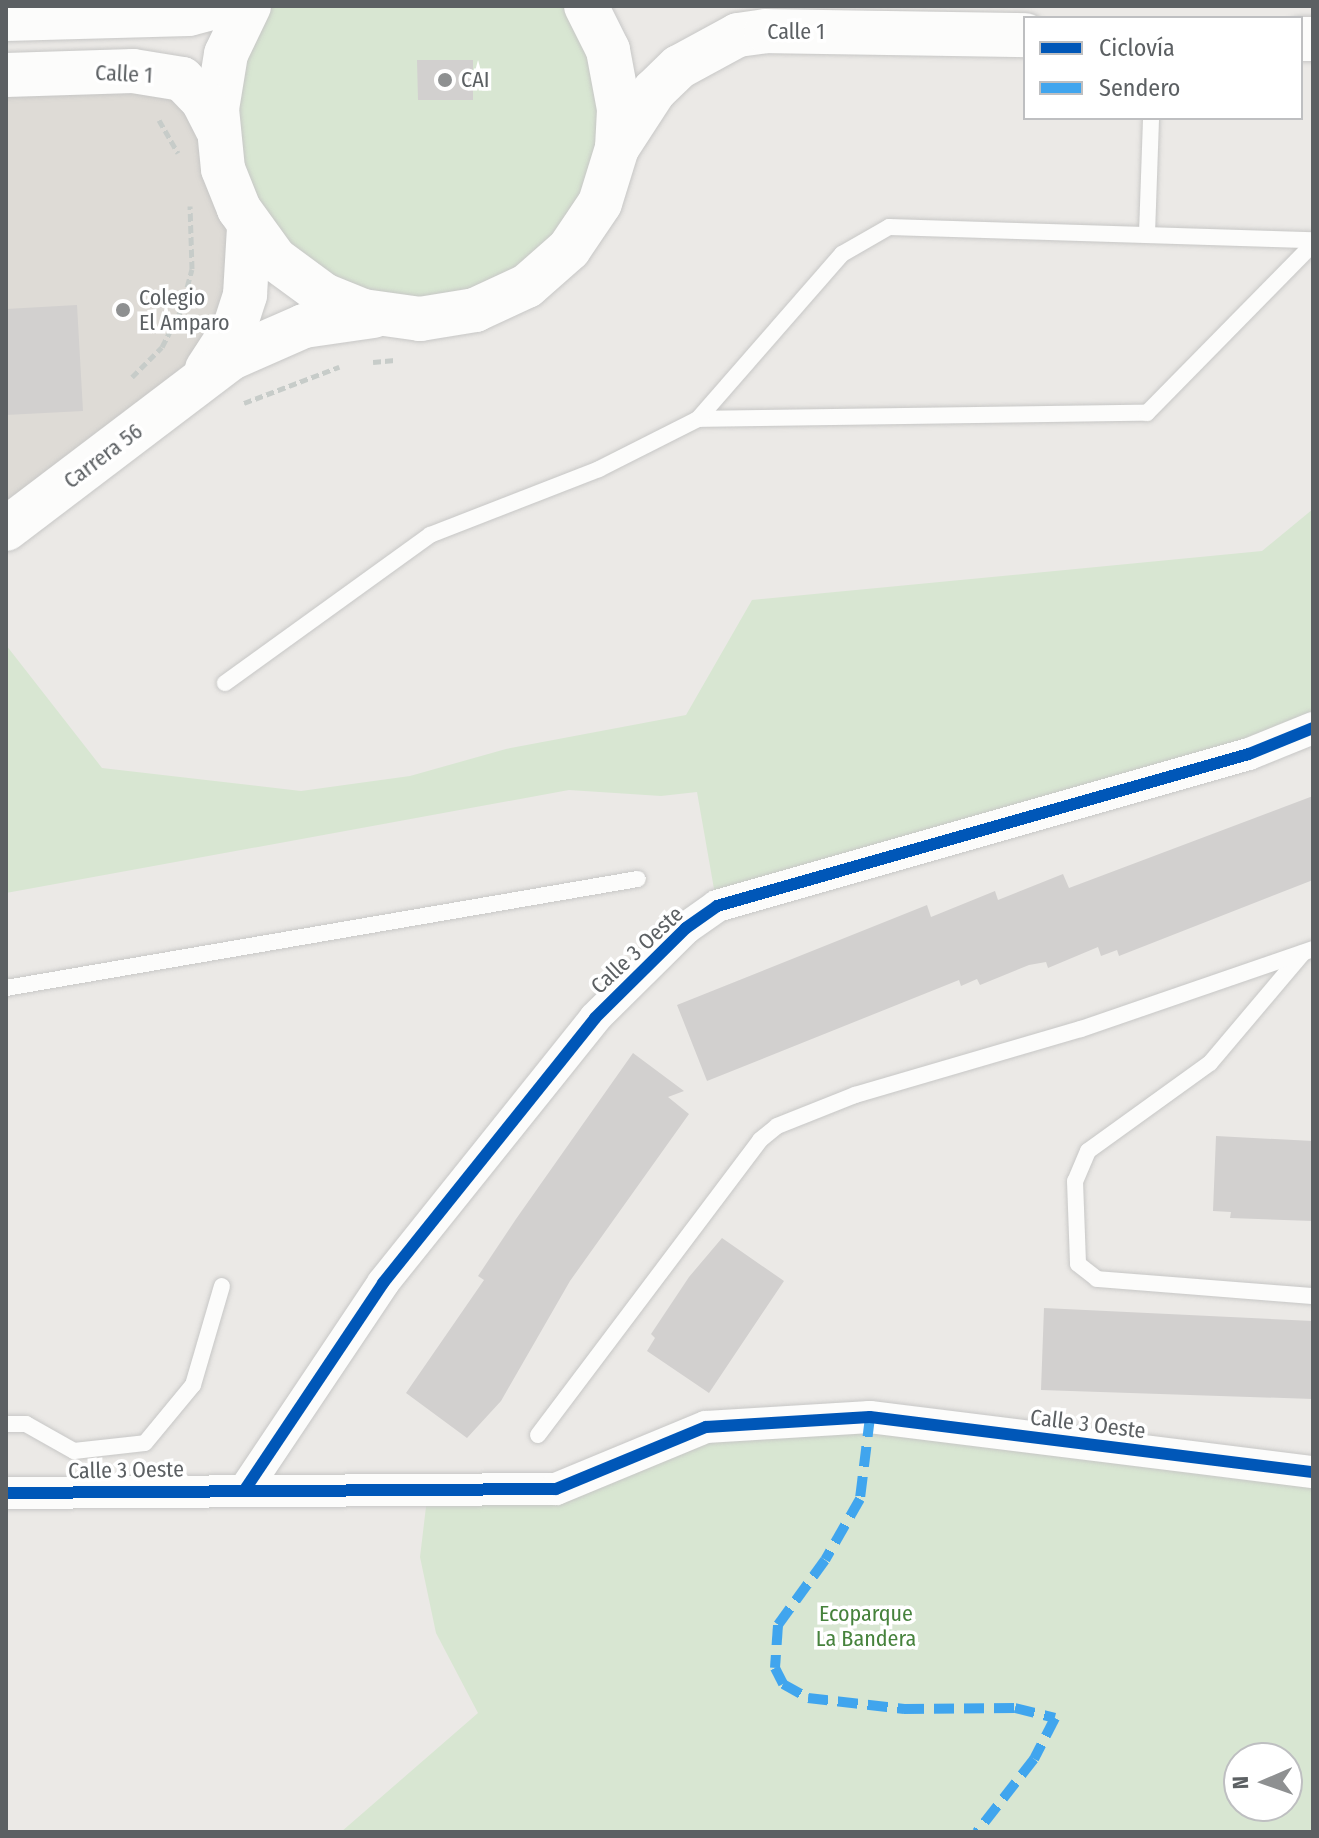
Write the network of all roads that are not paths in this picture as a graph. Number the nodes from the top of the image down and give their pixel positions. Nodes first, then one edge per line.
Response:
1 (219, 6) edge
2 (249, 6) edge
3 (586, 6) edge
4 (6, 19) edge
5 (1023, 35) edge
6 (6, 75) edge
7 (1151, 120) edge
8 (217, 128) junction
9 (617, 148) junction
10 (249, 227) junction
11 (1147, 234) junction
12 (1313, 242) edge
13 (383, 316) junction
14 (198, 380) junction
15 (698, 419) junction
16 (6, 529) edge
17 (225, 683) dead end
18 (1313, 728) edge
19 (638, 879) dead end
20 (1308, 951) edge
21 (6, 988) edge
22 (222, 1286) dead end
23 (1313, 1296) edge
24 (6, 1424) edge
25 (538, 1435) dead end
26 (1313, 1472) edge
27 (246, 1488) junction
28 (6, 1493) edge

1 - 4 main road
2 - 8 main road
3 - 9 main road
5 - 9 main road, Calle 1
6 - 8 main road, Calle 1
7 - 11 lane
8 - 10 main road
9 - 13 main road
10 - 13 main road
10 - 14 main road, Carrera 56
11 - 12 lane
11 - 15 lane
12 - 15 lane
13 - 14 main road, Carrera 56
14 - 16 main road, Carrera 56
15 - 17 lane
18 - 27 street, Calle 3 Oeste
19 - 21 lane
20 - 23 lane
20 - 25 lane
22 - 24 lane
26 - 27 street, Calle 3 Oeste
27 - 28 street, Calle 3 Oeste

